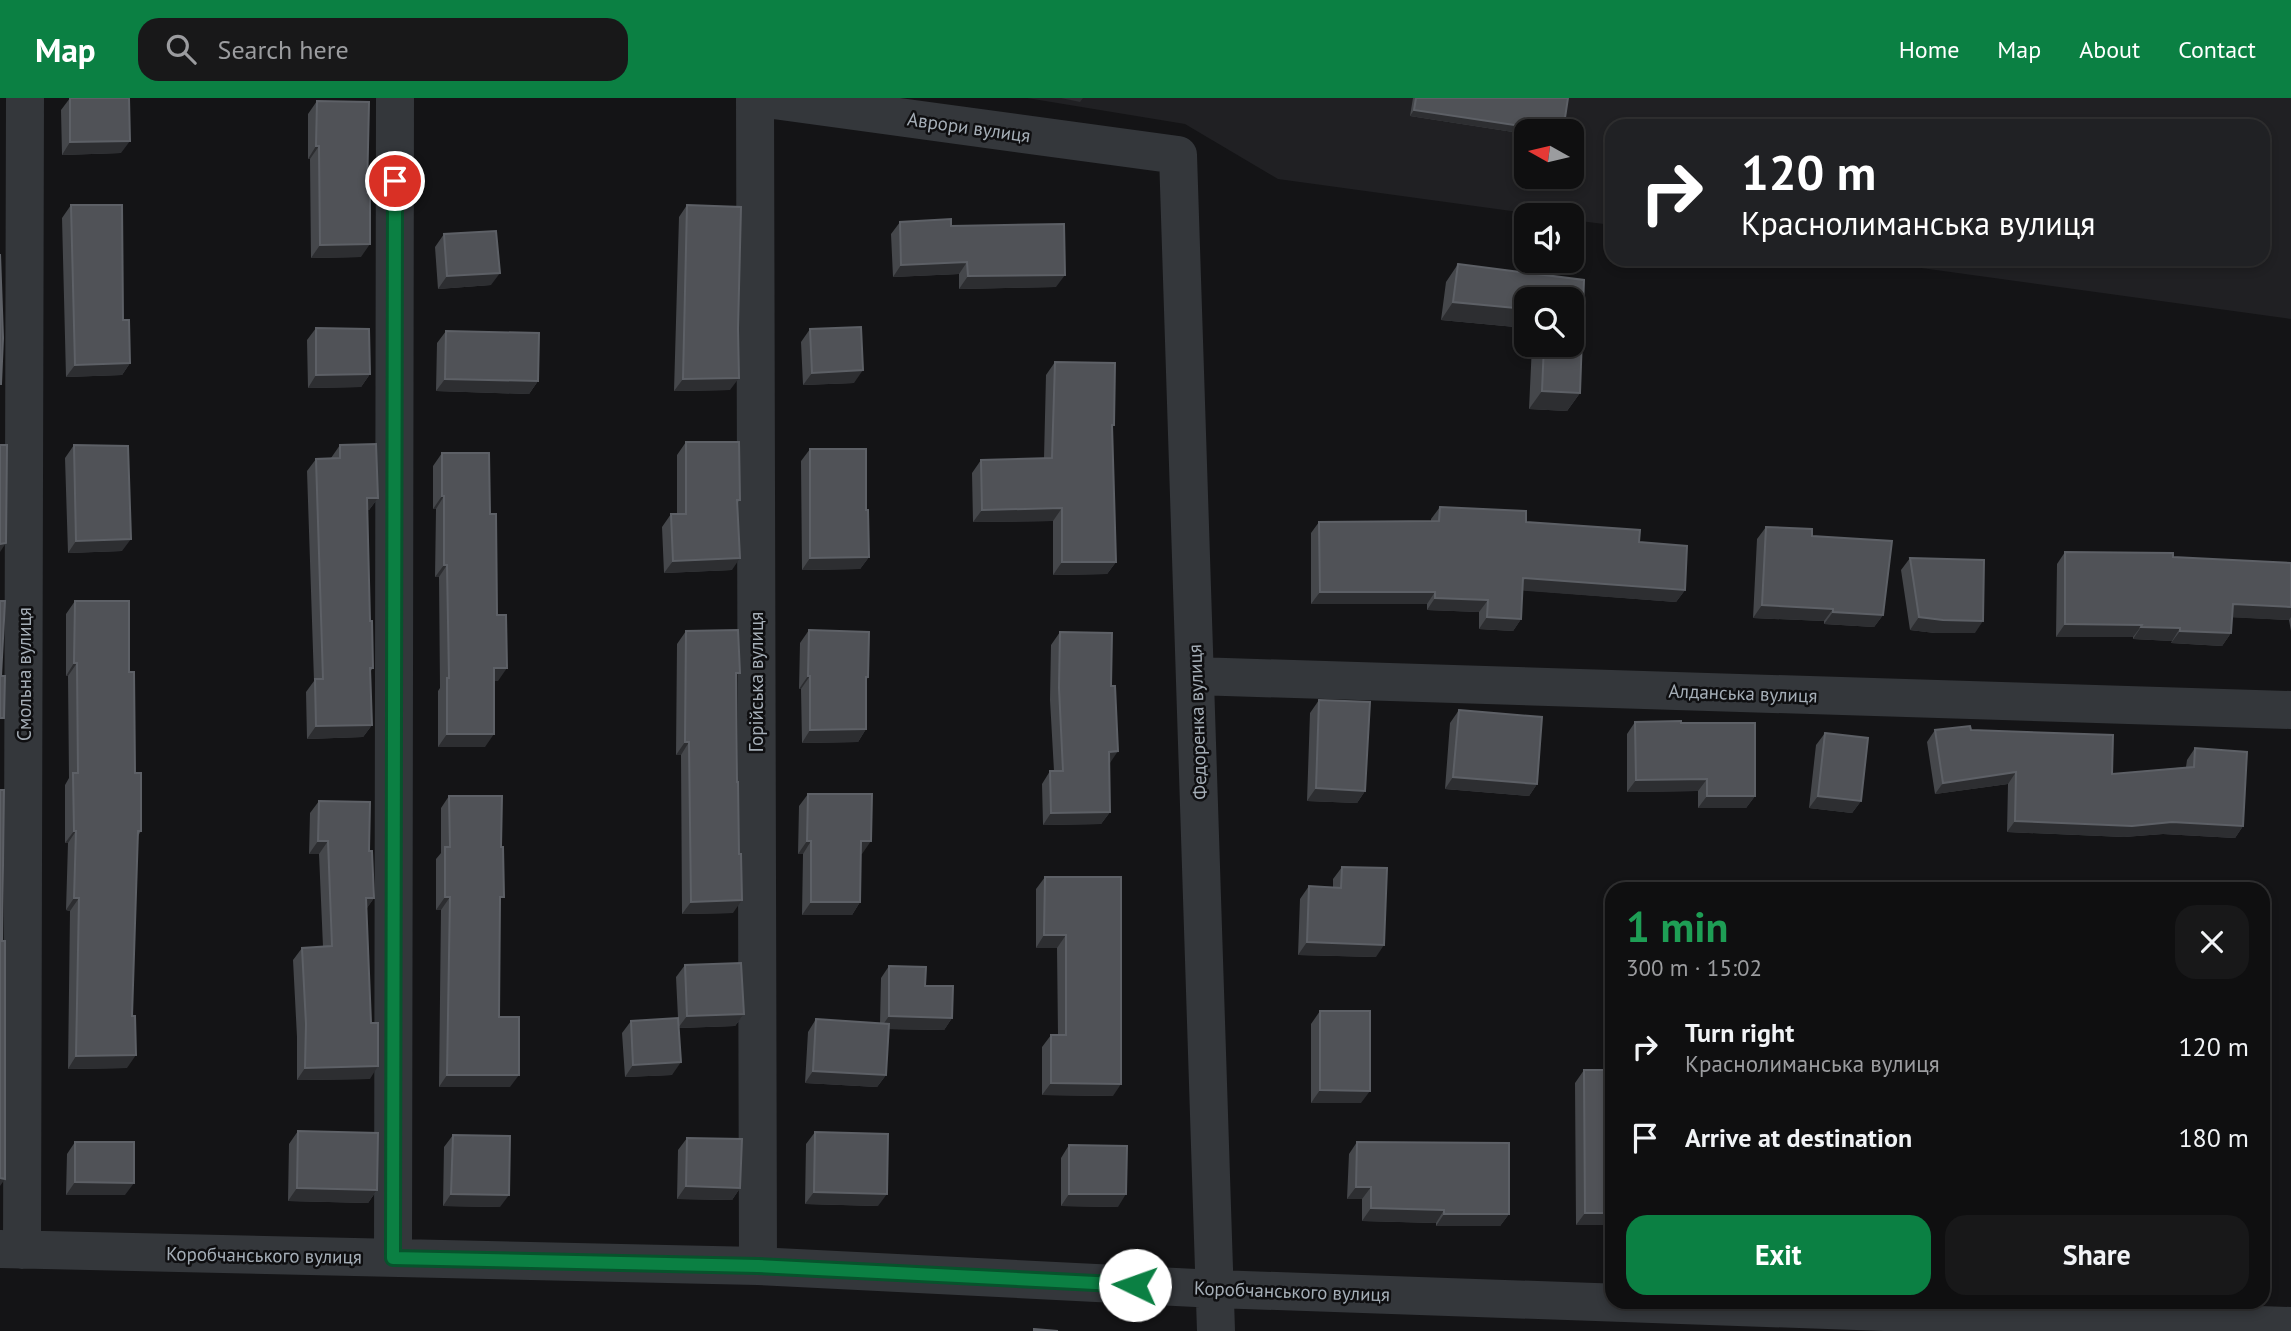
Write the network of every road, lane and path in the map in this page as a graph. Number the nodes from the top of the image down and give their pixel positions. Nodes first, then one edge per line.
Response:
1 (25, 98) edge
2 (395, 98) edge
3 (757, 98) edge
4 (1178, 156) joint
5 (1195, 676) junction
6 (2291, 710) edge
7 (11, 1250) edge
8 (393, 1258) junction
9 (758, 1266) junction
10 (1216, 1289) junction
11 (1605, 1302) edge
12 (1797, 1309) edge
13 (2291, 1326) edge
14 (1216, 1331) edge

1 - 7 street, Смольна вулиця
2 - 8 street
3 - 4 street, Аврори вулиця
3 - 9 street, Горійська вулиця
4 - 5 street, Федоренка вулиця
5 - 6 street, Алданська вулиця
5 - 10 street, Федоренка вулиця
7 - 8 street, Коробчанського вулиця
8 - 9 street, Коробчанського вулиця
9 - 10 street, Коробчанського вулиця
10 - 11 street, Коробчанського вулиця
10 - 14 street, Федоренка вулиця
12 - 13 street, Коробчанського вулиця

